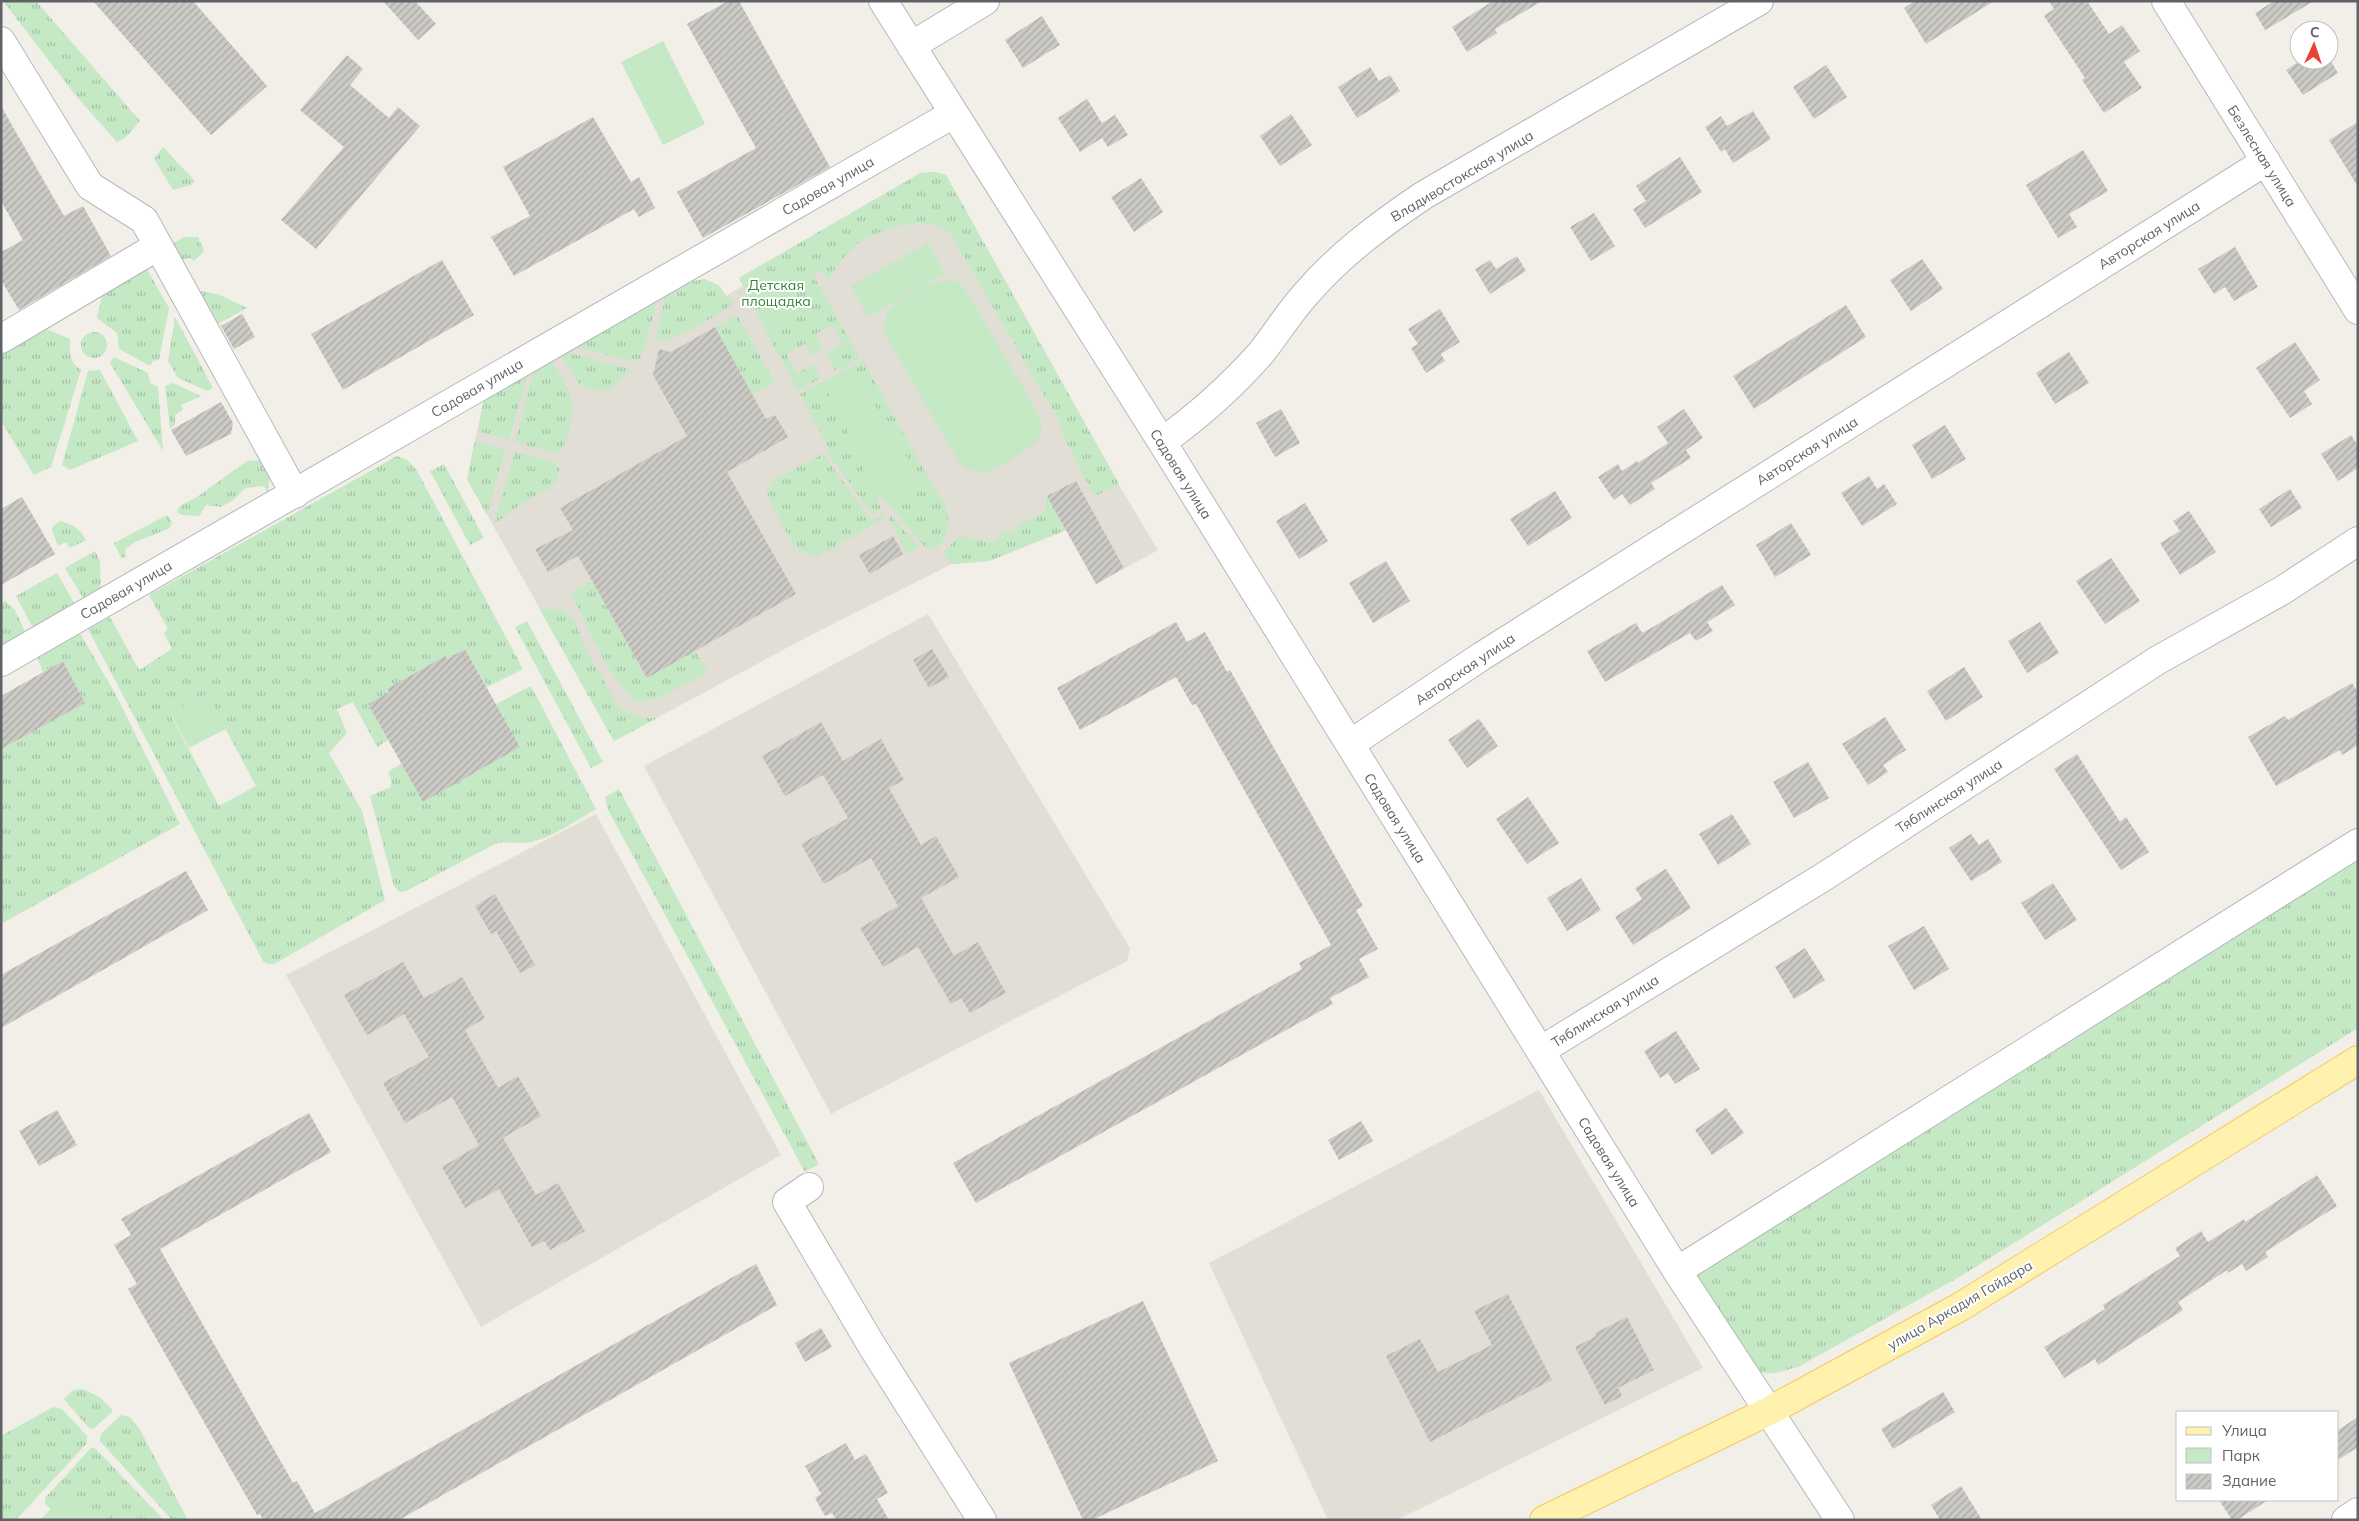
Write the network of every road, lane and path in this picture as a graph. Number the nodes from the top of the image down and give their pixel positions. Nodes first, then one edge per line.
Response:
1 (883, 1) edge
2 (985, 1) edge
3 (1759, 1) edge
4 (2166, 1) edge
5 (1, 41) edge
6 (911, 46) junction
7 (953, 114) junction
8 (2266, 161) junction
9 (158, 246) junction
10 (2358, 310) edge
11 (1, 338) edge
12 (1162, 442) junction
13 (295, 494) junction
14 (2358, 541) edge
15 (1, 662) edge
16 (1350, 744) junction
17 (2358, 843) edge
18 (1540, 1051) junction
19 (2358, 1060) edge
20 (810, 1187) dead end
21 (1677, 1271) junction
22 (1769, 1411) junction
23 (2358, 1512) edge
24 (982, 1520) edge
25 (1544, 1520) edge
26 (1840, 1520) edge
27 (2346, 1520) edge

1 - 6 street, Садовая улица
2 - 6 street
3 - 12 street, Владивостокская улица
4 - 8 street, Безлесная улица
5 - 9 street
6 - 7 street, Садовая улица
7 - 12 street, Садовая улица
7 - 13 street, Садовая улица
8 - 10 street, Безлесная улица
8 - 16 street, Авторская улица
9 - 11 street
9 - 13 street
12 - 16 street, Садовая улица
13 - 15 street, Садовая улица
14 - 18 street, Тяблинская улица
16 - 18 street, Садовая улица
17 - 21 street
18 - 21 street, Садовая улица
19 - 22 main road, улица Аркадия Гайдара
20 - 24 street
21 - 22 street, Садовая улица
22 - 25 main road, улица Аркадия Гайдара
22 - 26 street, Садовая улица
23 - 27 street

